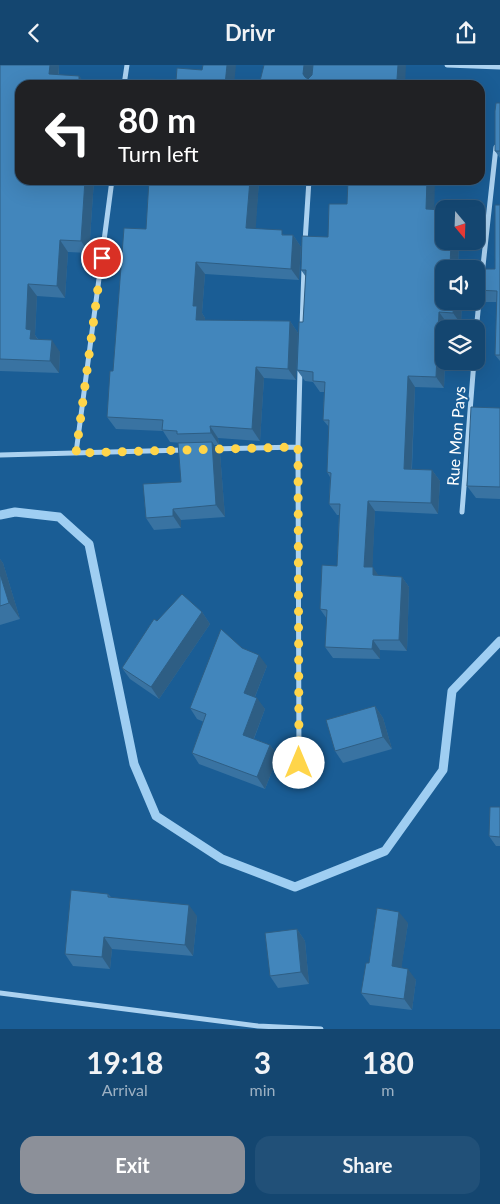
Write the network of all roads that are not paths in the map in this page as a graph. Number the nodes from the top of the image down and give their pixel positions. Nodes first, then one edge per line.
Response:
1 (127, 65) edge
2 (447, 65) edge
3 (500, 67) edge
4 (125, 80) edge
5 (497, 137) edge
6 (111, 185) edge
7 (309, 185) edge
8 (305, 248) edge
9 (304, 258) edge
10 (483, 260) edge
11 (302, 338) edge
12 (300, 367) edge
13 (473, 370) edge
14 (298, 447) junction
15 (192, 450) edge
16 (201, 450) edge
17 (76, 453) junction
18 (0, 455) edge
19 (462, 512) dead end
20 (299, 763) dead end
21 (0, 993) edge
22 (321, 1029) edge

1 - 4 street
2 - 3 street
5 - 10 street
6 - 17 street
7 - 8 street
9 - 11 street
12 - 14 street
13 - 19 street, Rue Mon Pays
14 - 16 street
14 - 20 street
15 - 17 street
17 - 18 street
21 - 22 street

